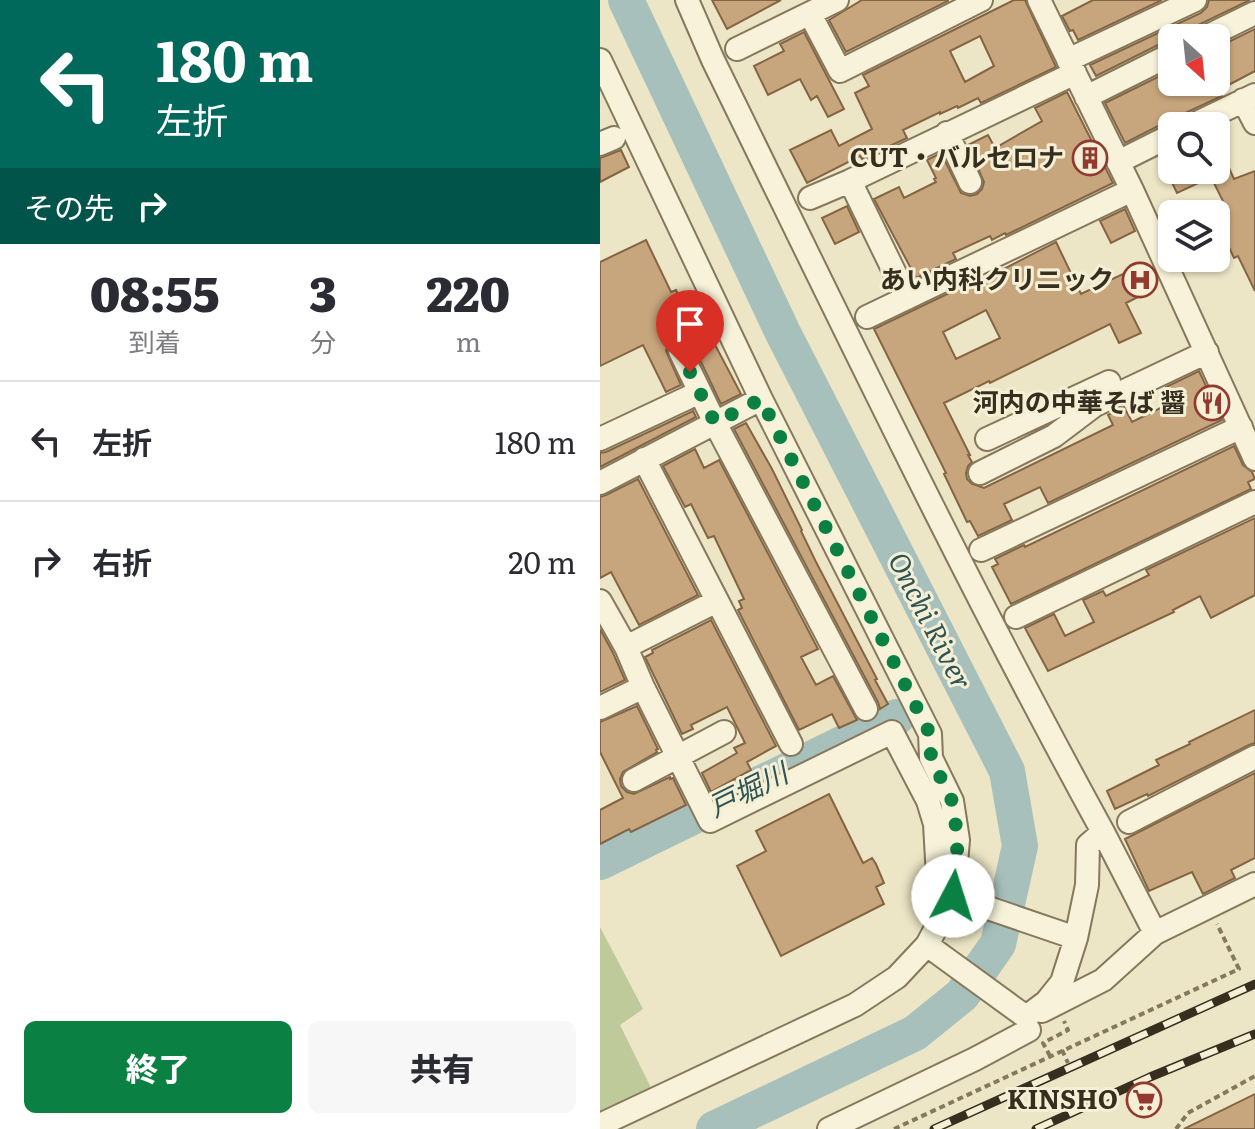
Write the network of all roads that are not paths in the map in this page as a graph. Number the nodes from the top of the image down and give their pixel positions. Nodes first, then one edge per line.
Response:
1 (687, 0) edge
2 (837, 0) edge
3 (981, 0) edge
4 (1195, 0) edge
5 (1047, 2) edge
6 (1255, 13) edge
7 (810, 14) junction
8 (1230, 25) edge
9 (737, 49) dead end
10 (600, 60) edge
11 (1158, 61) edge
12 (1071, 66) junction
13 (1086, 97) junction
14 (1249, 97) edge
15 (1219, 112) edge
16 (1255, 123) edge
17 (947, 133) junction
18 (1158, 142) edge
19 (1118, 162) junction
20 (850, 181) junction
21 (970, 182) dead end
22 (1132, 190) junction
23 (810, 198) dead end
24 (907, 298) junction
25 (867, 317) dead end
26 (1204, 346) junction
27 (680, 351) dead end
28 (700, 392) junction
29 (761, 399) junction
30 (715, 423) junction
31 (1241, 427) junction
32 (600, 439) edge
33 (987, 439) dead end
34 (644, 459) junction
35 (1255, 459) edge
36 (980, 473) dead end
37 (600, 483) edge
38 (1255, 502) edge
39 (981, 550) dead end
40 (717, 601) junction
41 (602, 607) edge
42 (1016, 617) dead end
43 (626, 647) junction
44 (643, 687) junction
45 (600, 708) edge
46 (866, 709) dead end
47 (724, 732) dead end
48 (791, 744) dead end
49 (677, 756) junction
50 (1255, 757) edge
51 (634, 780) dead end
52 (1129, 822) dead end
53 (1103, 832) junction
54 (1255, 884) edge
55 (953, 896) junction
56 (1155, 933) junction
57 (1076, 938) junction
58 (927, 945) junction
59 (1028, 1023) junction
60 (600, 1125) edge
61 (829, 1129) edge

1 - 53 street
2 - 7 street
3 - 7 street
4 - 12 street
5 - 12 street
6 - 8 street
7 - 9 street
10 - 29 street
11 - 13 street
12 - 13 street
12 - 17 street
13 - 19 street
14 - 15 street
14 - 16 street
17 - 20 street
17 - 21 street
18 - 19 street
19 - 22 street
20 - 23 street
20 - 24 street
22 - 24 street
22 - 26 street
24 - 25 street
26 - 31 street
26 - 33 street
26 - 36 street
27 - 28 street
28 - 30 street
28 - 32 street
29 - 30 street
29 - 55 street
30 - 34 street
30 - 46 street
31 - 35 street
31 - 39 street
34 - 37 street
34 - 40 street
38 - 42 street
40 - 43 street
40 - 48 street
41 - 43 street
43 - 44 street
44 - 45 street
44 - 49 street
47 - 49 street
49 - 51 street
49 - 55 street
50 - 52 street
53 - 56 street
53 - 57 street
54 - 56 street
55 - 57 street
55 - 58 street
56 - 59 street
57 - 59 street
58 - 59 street
58 - 60 street
59 - 61 street

